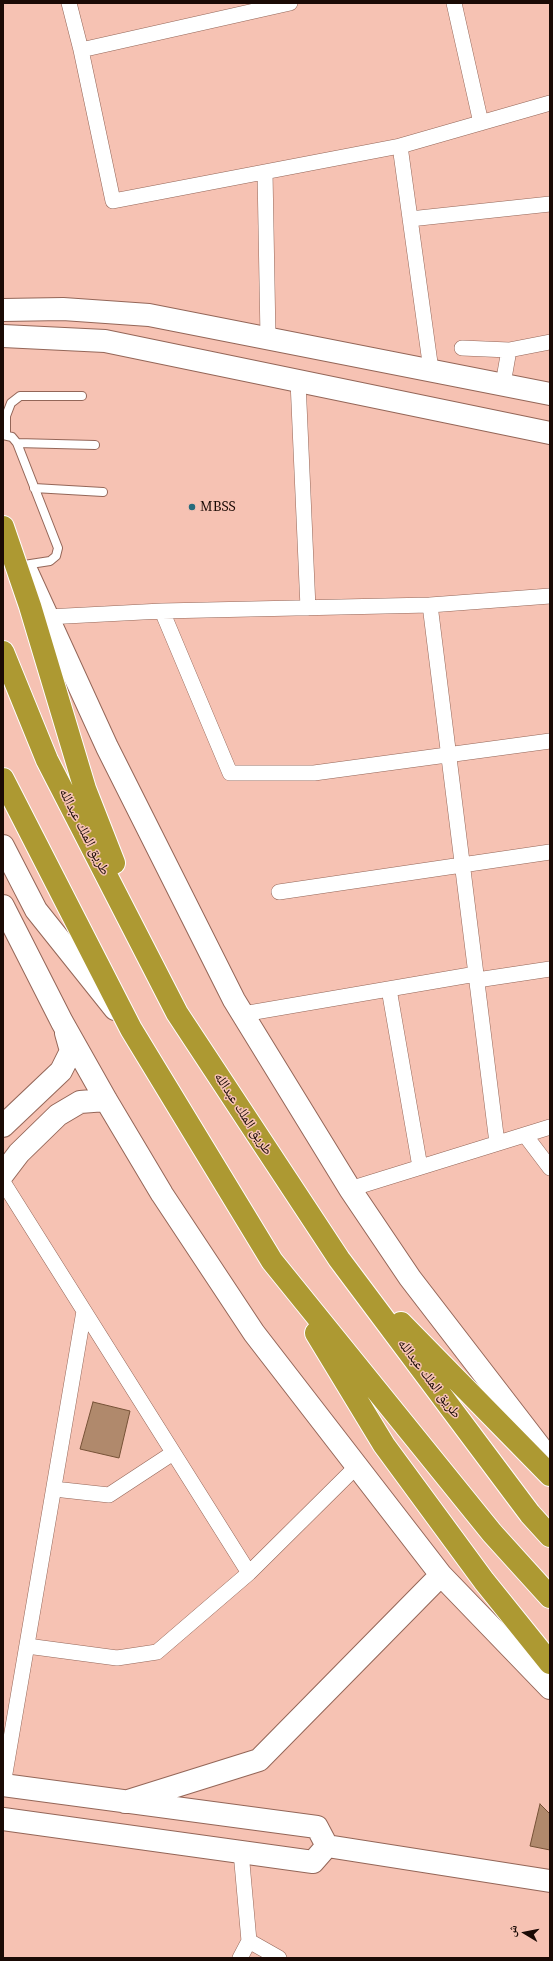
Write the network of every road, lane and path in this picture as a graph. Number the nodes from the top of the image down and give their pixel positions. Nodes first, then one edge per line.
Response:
1 (69, 3) edge
2 (290, 3) edge
3 (454, 3) edge
4 (80, 50) junction
5 (550, 103) edge
6 (481, 123) junction
7 (400, 146) junction
8 (265, 172) junction
9 (550, 204) edge
10 (410, 219) junction
11 (70, 309) junction
12 (3, 310) edge
13 (3, 336) edge
14 (268, 338) junction
15 (68, 340) junction
16 (550, 342) edge
17 (462, 348) dead end
18 (509, 350) junction
19 (431, 370) junction
20 (298, 381) junction
21 (503, 384) junction
22 (550, 394) edge
23 (82, 396) dead end
24 (550, 433) edge
25 (4, 435) edge
26 (17, 443) junction
27 (95, 445) dead end
28 (34, 488) junction
29 (103, 492) dead end
30 (3, 518) edge
31 (3, 527) edge
32 (24, 565) junction
33 (550, 596) edge
34 (430, 605) junction
35 (308, 608) junction
36 (162, 611) junction
37 (47, 616) junction
38 (3, 652) edge
39 (550, 741) edge
40 (448, 755) junction
41 (3, 779) edge
42 (3, 846) edge
43 (550, 852) edge
44 (462, 865) junction
45 (279, 892) dead end
46 (5, 917) edge
47 (550, 969) edge
48 (476, 977) junction
49 (389, 989) junction
50 (177, 1013) junction
51 (243, 1014) junction
52 (62, 1022) junction
53 (131, 1029) junction
54 (106, 1100) junction
55 (3, 1126) edge
56 (550, 1127) edge
57 (525, 1135) junction
58 (497, 1143) junction
59 (420, 1167) junction
60 (550, 1168) edge
61 (3, 1174) edge
62 (3, 1182) edge
63 (350, 1189) junction
64 (339, 1259) junction
65 (272, 1260) junction
66 (84, 1311) junction
67 (173, 1453) junction
68 (550, 1460) edge
69 (357, 1466) junction
70 (550, 1475) edge
71 (54, 1489) junction
72 (550, 1536) edge
73 (249, 1573) junction
74 (441, 1575) junction
75 (550, 1597) edge
76 (27, 1646) junction
77 (550, 1663) edge
78 (550, 1688) edge
79 (3, 1785) edge
80 (125, 1802) junction
81 (3, 1819) edge
82 (327, 1846) junction
83 (242, 1852) junction
84 (550, 1881) edge
85 (249, 1941) junction
86 (240, 1958) edge
87 (279, 1958) edge

1 - 4 street
2 - 4 street
3 - 6 street
4 - 8 street
5 - 6 street
6 - 7 street
7 - 8 street
7 - 10 street
8 - 14 street
9 - 10 street
10 - 19 street
11 - 12 main road
11 - 14 main road
11 - 15 main road
13 - 15 main road
14 - 19 main road
15 - 20 main road
16 - 18 street
17 - 18 street
18 - 21 street
19 - 21 main road
20 - 24 main road
20 - 35 street
21 - 22 main road
23 - 25 lane
25 - 26 lane
26 - 27 lane
26 - 28 lane
28 - 29 lane
28 - 32 lane
30 - 32 main road
31 - 50 highway
32 - 37 main road
33 - 34 street
34 - 35 street
34 - 40 street
35 - 36 street
36 - 37 street
36 - 40 street
37 - 51 main road
38 - 50 highway, طريق الملك عبدالله
39 - 40 street
40 - 44 street
41 - 53 highway
42 - 53 main road
43 - 44 street
44 - 45 street
44 - 48 street
46 - 52 main road
47 - 48 street
48 - 49 street
48 - 58 street
49 - 51 street
49 - 59 street
50 - 64 highway, طريق الملك عبدالله
51 - 63 main road
52 - 54 main road
52 - 55 main road
53 - 65 highway
54 - 61 main road
54 - 69 main road
56 - 57 street
57 - 58 street
57 - 60 street
58 - 59 street
59 - 63 street
62 - 66 street
63 - 68 main road
64 - 70 highway
64 - 72 highway, طريق الملك عبدالله
65 - 75 highway
65 - 77 highway
66 - 67 street
66 - 71 street
67 - 71 street
67 - 73 street
69 - 73 street
69 - 74 main road
71 - 76 street
73 - 76 street
74 - 78 main road
74 - 80 main road
76 - 79 street
79 - 80 main road
80 - 82 main road
81 - 83 main road
82 - 83 main road
82 - 84 main road
83 - 85 street
85 - 86 street
85 - 87 street

